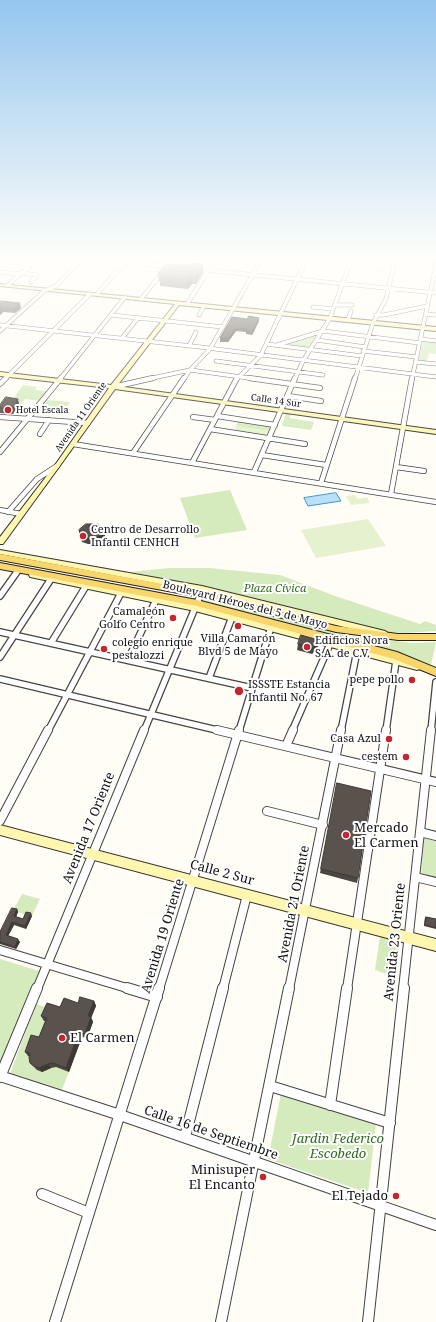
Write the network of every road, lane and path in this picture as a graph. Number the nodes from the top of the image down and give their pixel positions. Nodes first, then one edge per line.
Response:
1 (164, 321) edge
2 (11, 322) edge
3 (62, 322) edge
4 (106, 322) edge
5 (135, 322) edge
6 (171, 322) edge
7 (226, 322) edge
8 (276, 322) edge
9 (328, 322) edge
10 (362, 322) edge
11 (424, 322) edge
12 (373, 323) junction
13 (0, 325) edge
14 (6, 326) junction
15 (223, 327) junction
16 (423, 328) junction
17 (436, 329) edge
18 (53, 331) junction
19 (324, 331) junction
20 (0, 332) edge
21 (196, 332) dead end
22 (95, 336) junction
23 (368, 337) junction
24 (122, 338) junction
25 (317, 340) junction
26 (148, 341) junction
27 (420, 341) junction
28 (436, 341) edge
29 (266, 344) junction
30 (277, 345) junction
31 (188, 346) junction
32 (210, 349) junction
33 (364, 349) junction
34 (310, 350) junction
35 (261, 355) junction
36 (362, 356) junction
37 (303, 360) junction
38 (416, 360) junction
39 (216, 361) dead end
40 (436, 364) edge
41 (250, 366) junction
42 (358, 368) junction
43 (190, 370) junction
44 (299, 372) junction
45 (0, 374) edge
46 (413, 374) junction
47 (9, 375) junction
48 (323, 375) dead end
49 (238, 377) junction
50 (436, 377) edge
51 (58, 381) junction
52 (0, 384) edge
53 (294, 384) junction
54 (113, 387) junction
55 (320, 388) dead end
56 (172, 395) junction
57 (288, 396) junction
58 (321, 401) dead end
59 (225, 403) junction
60 (282, 410) junction
61 (0, 417) edge
62 (194, 417) dead end
63 (216, 418) junction
64 (28, 419) junction
65 (342, 419) junction
66 (49, 420) junction
67 (88, 423) junction
68 (275, 424) junction
69 (403, 427) junction
70 (210, 429) junction
71 (436, 432) edge
72 (40, 434) dead end
73 (269, 438) junction
74 (73, 444) junction
75 (305, 444) dead end
76 (0, 452) edge
77 (134, 453) junction
78 (262, 454) junction
79 (192, 463) junction
80 (326, 465) junction
81 (57, 466) junction
82 (396, 467) junction
83 (424, 471) dead end
84 (254, 472) junction
85 (321, 483) junction
86 (391, 494) junction
87 (436, 502) edge
88 (0, 510) edge
89 (8, 512) junction
90 (21, 514) junction
91 (0, 542) edge
92 (0, 552) edge
93 (0, 557) edge
94 (0, 567) edge
95 (17, 572) junction
96 (51, 579) junction
97 (86, 586) junction
98 (134, 590) junction
99 (121, 593) junction
100 (0, 596) edge
101 (198, 598) junction
102 (156, 600) junction
103 (232, 617) junction
104 (271, 628) junction
105 (0, 632) edge
106 (15, 635) junction
107 (322, 637) junction
108 (436, 637) edge
109 (51, 643) junction
110 (330, 644) junction
111 (357, 651) junction
112 (90, 652) junction
113 (0, 657) edge
114 (128, 660) junction
115 (396, 661) junction
116 (169, 670) junction
117 (435, 671) edge
118 (208, 678) junction
119 (0, 679) edge
120 (436, 682) edge
121 (252, 688) junction
122 (67, 695) junction
123 (150, 714) junction
124 (238, 735) junction
125 (286, 746) junction
126 (336, 758) junction
127 (381, 769) junction
128 (425, 779) junction
129 (436, 782) edge
130 (268, 811) dead end
131 (0, 821) edge
132 (323, 825) junction
133 (0, 830) edge
134 (420, 832) junction
135 (436, 836) edge
136 (92, 854) junction
137 (415, 877) junction
138 (193, 880) junction
139 (436, 882) edge
140 (247, 895) junction
141 (305, 910) junction
142 (358, 924) junction
143 (409, 938) junction
144 (436, 945) edge
145 (0, 950) edge
146 (48, 963) junction
147 (157, 997) junction
148 (0, 1076) edge
149 (270, 1086) junction
150 (330, 1105) junction
151 (120, 1115) junction
152 (390, 1123) junction
153 (185, 1138) junction
154 (254, 1162) junction
155 (42, 1194) dead end
156 (382, 1206) junction
157 (89, 1213) junction
158 (436, 1225) edge
159 (54, 1322) edge
160 (221, 1322) edge
161 (368, 1322) edge

1 - 26 street, Avenida 11 Oriente
2 - 14 street
3 - 18 street
4 - 22 street
5 - 24 street
6 - 15 street
7 - 15 street
8 - 29 street
9 - 19 street
10 - 12 street
11 - 16 street
12 - 16 street
12 - 23 street
13 - 14 street
14 - 18 street
14 - 20 street
15 - 32 street
16 - 17 street
16 - 27 street
18 - 22 street
18 - 47 street
19 - 23 street
19 - 25 street
19 - 30 street
21 - 31 street
22 - 24 street
22 - 51 street
23 - 27 street
23 - 33 street
24 - 26 street
25 - 33 street
25 - 34 street
26 - 31 street
26 - 54 street, Avenida 11 Oriente
27 - 28 street
27 - 38 street
29 - 30 street
29 - 35 street
30 - 34 street
31 - 32 street
32 - 35 street
32 - 43 street
33 - 36 street
33 - 38 street
34 - 36 street
34 - 37 street
35 - 37 street
35 - 41 street
36 - 42 street
37 - 42 street
37 - 44 street
38 - 40 street
38 - 46 street
39 - 41 street
41 - 44 street
41 - 49 street
42 - 46 street
42 - 65 street
43 - 49 street
43 - 54 street, Calle 14 Sur
43 - 56 street
44 - 48 street
44 - 53 street
45 - 47 street, Calle 14 Sur
46 - 50 street
46 - 69 street
47 - 51 street, Calle 14 Sur
47 - 52 street
49 - 53 street
49 - 59 street
51 - 54 street, Calle 14 Sur
51 - 64 street
53 - 55 street
53 - 57 street
54 - 56 street, Calle 14 Sur
54 - 67 street, Avenida 11 Oriente
56 - 59 street, Calle 14 Sur
56 - 77 street
57 - 58 street
57 - 60 street
59 - 60 street, Calle 14 Sur
59 - 63 street
60 - 65 street, Calle 14 Sur
60 - 68 street
61 - 64 street
62 - 63 street
63 - 68 street
63 - 70 street
64 - 66 street
64 - 76 street
65 - 69 street, Calle 14 Sur
65 - 80 street
66 - 67 street
66 - 72 street
67 - 74 street, Avenida 11 Oriente
68 - 73 street
69 - 71 street, Calle 14 Sur
69 - 82 street
70 - 73 street
70 - 79 street
73 - 75 street
73 - 78 street
74 - 77 street
74 - 81 street, Avenida 11 Oriente
77 - 79 street
78 - 80 street
78 - 84 street
79 - 84 street
80 - 85 street
81 - 89 street
81 - 90 street, Avenida 11 Oriente
82 - 83 street
82 - 86 street
84 - 85 street
85 - 86 street
86 - 87 street
88 - 89 street
89 - 90 street
90 - 91 street, Avenida 11 Oriente
92 - 101 street, Boulevard Héroes del 5 de Mayo
93 - 101 main road, Boulevard Héroes del 5 de Mayo
94 - 95 street, Boulevard Héroes del 5 de Mayo
94 - 98 main road, Boulevard Héroes del 5 de Mayo
95 - 96 street, Boulevard Héroes del 5 de Mayo
95 - 100 street
96 - 97 street, Boulevard Héroes del 5 de Mayo
96 - 106 street
97 - 99 street, Boulevard Héroes del 5 de Mayo
97 - 109 street
98 - 99 main road
98 - 101 main road, Boulevard Héroes del 5 de Mayo
99 - 102 street, Boulevard Héroes del 5 de Mayo
99 - 112 street
101 - 102 street, Boulevard Héroes del 5 de Mayo
101 - 103 street, Boulevard Héroes del 5 de Mayo
101 - 107 main road, Boulevard Héroes del 5 de Mayo
101 - 108 main road, Boulevard Héroes del 5 de Mayo
101 - 116 street, Avenida 17 Oriente
102 - 114 street
103 - 104 street, Boulevard Héroes del 5 de Mayo
103 - 118 street
104 - 110 street, Boulevard Héroes del 5 de Mayo
104 - 121 street, Avenida 19 Oriente
105 - 106 street
106 - 109 street
106 - 113 street
107 - 111 main road
107 - 117 main road, Boulevard Héroes del 5 de Mayo
109 - 112 street
110 - 111 street, Boulevard Héroes del 5 de Mayo
110 - 125 street
111 - 115 street, Boulevard Héroes del 5 de Mayo
111 - 126 street, Avenida 21 Oriente
112 - 114 street
112 - 122 street
114 - 116 street
115 - 117 street, Boulevard Héroes del 5 de Mayo
115 - 127 street
116 - 118 street
116 - 123 street, Avenida 17 Oriente
118 - 121 street
119 - 122 street
120 - 128 street, Avenida 23 Oriente
121 - 124 street, Avenida 19 Oriente
122 - 123 street
122 - 131 street
123 - 124 street
123 - 136 street, Avenida 17 Oriente
124 - 125 street
124 - 138 street, Avenida 19 Oriente
125 - 126 street
126 - 127 street
126 - 132 street, Avenida 21 Oriente
127 - 128 street
127 - 142 street
128 - 129 street
128 - 134 street, Avenida 23 Oriente
130 - 132 street
132 - 141 street, Avenida 21 Oriente
133 - 136 street, Calle 2 Sur
134 - 135 street
134 - 137 street, Avenida 23 Oriente
136 - 138 street, Calle 2 Sur
136 - 146 street, Avenida 17 Oriente
137 - 139 street
137 - 143 street, Avenida 23 Oriente
138 - 140 street, Calle 2 Sur
138 - 147 street, Avenida 19 Oriente
140 - 141 street, Calle 2 Sur
140 - 153 street
141 - 142 street, Calle 2 Sur
141 - 149 street, Avenida 21 Oriente
142 - 143 street, Calle 2 Sur
142 - 150 street
143 - 144 street, Calle 2 Sur
143 - 152 street, Avenida 23 Oriente
145 - 146 street
146 - 147 street
146 - 148 street, Avenida 17 Oriente
147 - 151 street, Avenida 19 Oriente
148 - 151 street, Calle 16 de Septiembre
149 - 150 street
149 - 154 street, Avenida 21 Oriente
150 - 152 street
151 - 153 street, Calle 16 de Septiembre
151 - 157 street, Avenida 19 Oriente
152 - 156 street, Avenida 23 Oriente
153 - 154 street, Calle 16 de Septiembre
154 - 156 street, Calle 16 de Septiembre
154 - 160 street, Avenida 21 Oriente
155 - 157 street
156 - 158 street, Calle 16 de Septiembre
156 - 161 street, Avenida 23 Oriente
157 - 159 street, Avenida 19 Oriente

